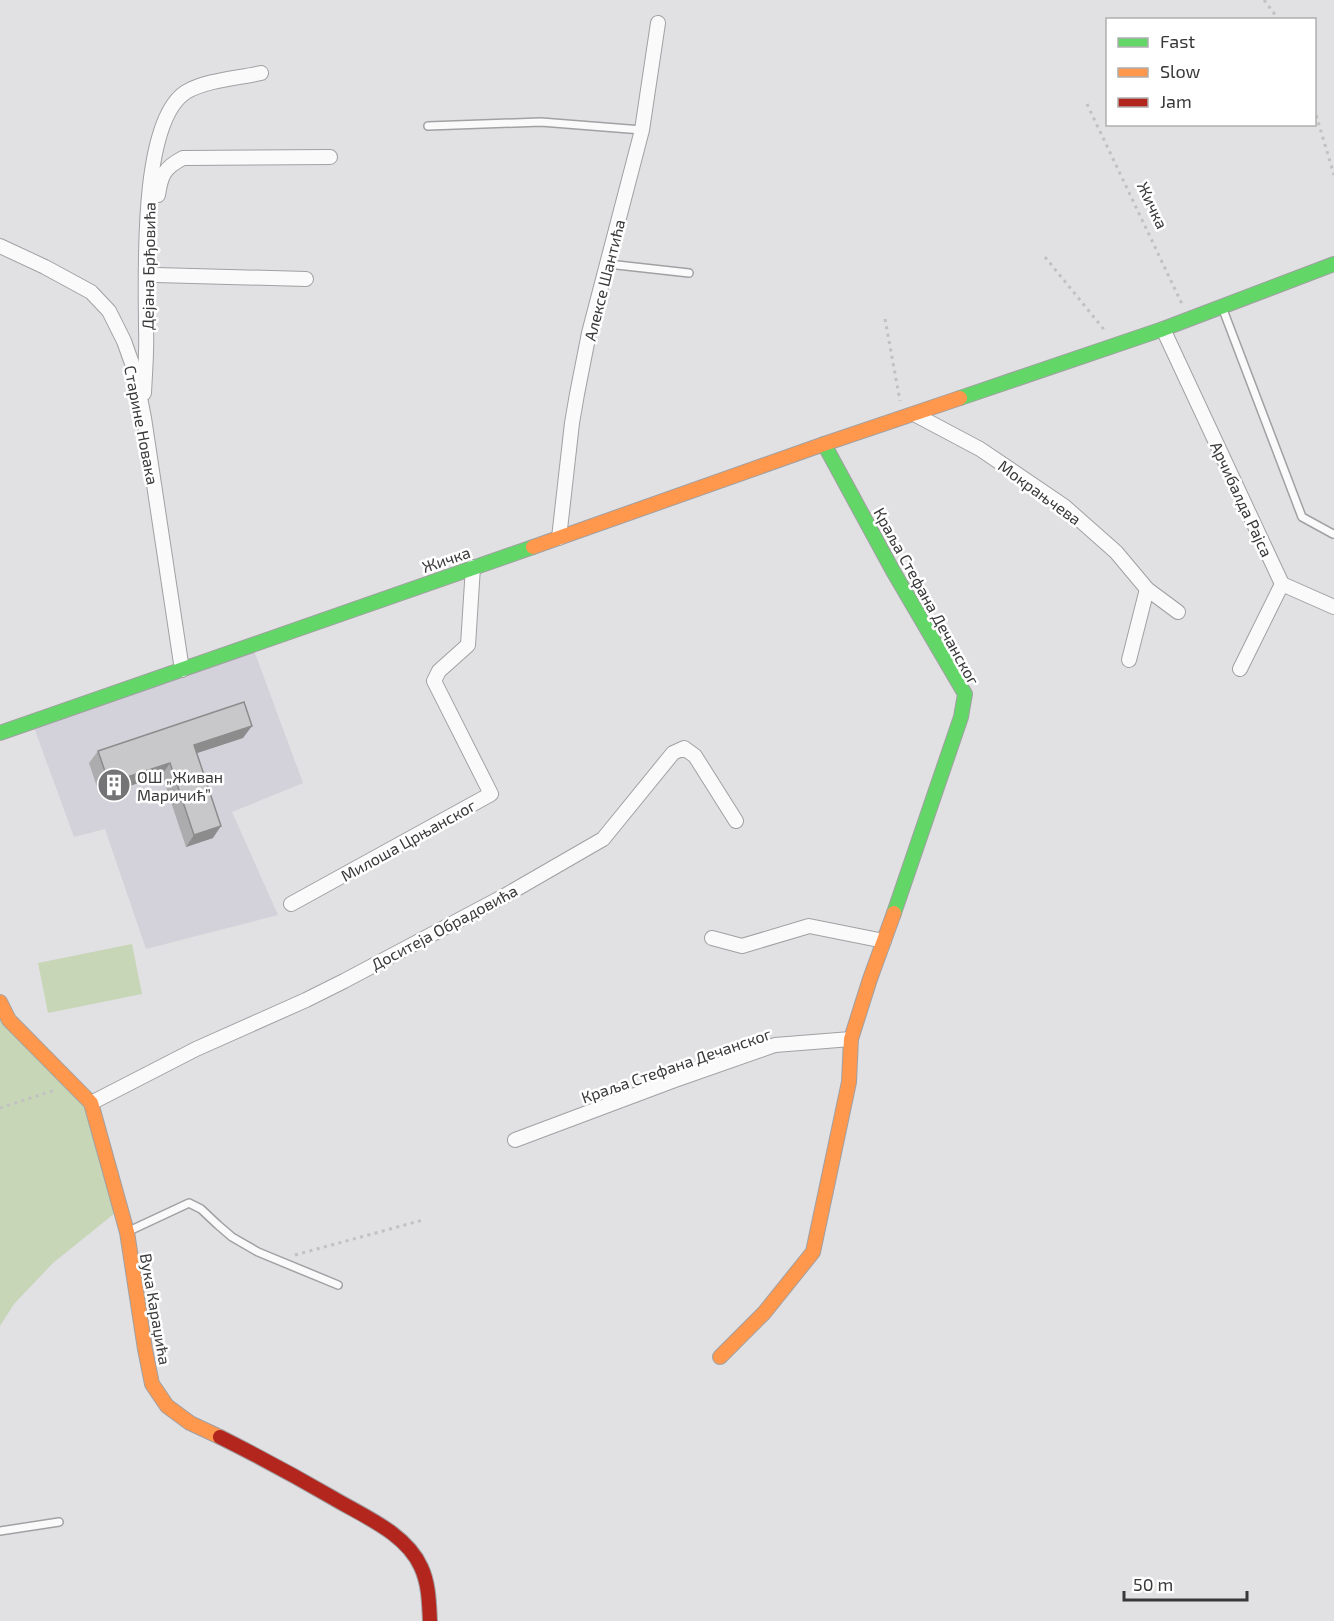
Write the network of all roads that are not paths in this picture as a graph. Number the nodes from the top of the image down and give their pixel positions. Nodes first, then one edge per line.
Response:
1 (658, 23) dead end
2 (261, 74) dead end
3 (428, 126) dead end
4 (642, 130) junction
5 (330, 157) dead end
6 (0, 246) edge
7 (608, 264) junction
8 (1334, 264) edge
9 (689, 273) dead end
10 (156, 275) junction
11 (306, 279) dead end
12 (1221, 307) junction
13 (1163, 329) junction
14 (147, 332) junction
15 (909, 416) junction
16 (144, 418) junction
17 (824, 444) junction
18 (1334, 534) edge
19 (559, 538) junction
20 (473, 567) junction
21 (1282, 584) junction
22 (1147, 589) junction
23 (1334, 607) edge
24 (1178, 612) dead end
25 (1129, 660) dead end
26 (1240, 669) dead end
27 (182, 670) junction
28 (0, 733) edge
29 (736, 821) dead end
30 (291, 904) dead end
31 (712, 938) dead end
32 (884, 941) junction
33 (0, 1002) edge
34 (851, 1039) junction
35 (91, 1103) junction
36 (515, 1140) dead end
37 (127, 1232) junction
38 (338, 1285) dead end
39 (720, 1357) dead end
40 (59, 1522) dead end
41 (0, 1530) edge
42 (430, 1621) edge

1 - 4 street, Алексе Шантића
2 - 14 street, Дејана Брђовића
3 - 4 lane
4 - 7 street, Алексе Шантића
5 - 10 street
6 - 16 street, Старине Новака
7 - 9 lane
7 - 19 street, Алексе Шантића
8 - 12 street, Жичка
10 - 11 street
10 - 14 street
12 - 13 street, Жичка
12 - 18 lane
13 - 15 street, Жичка
13 - 21 street, Арчибалда Рајса
14 - 16 street, Дејана Брђовића
15 - 17 street, Жичка
15 - 22 street, Мокрањчева
16 - 27 street, Старине Новака
17 - 19 street, Жичка
17 - 32 street, Краља Стефана Дечанског
19 - 20 street, Жичка
20 - 27 street, Жичка
20 - 30 street, Милоша Црњанског
21 - 23 street
21 - 26 street
22 - 24 street, Мокрањчева
22 - 25 street
27 - 28 street, Жичка
29 - 35 street, Доситеја Обрадовића
31 - 32 street
32 - 34 street, Краља Стефана Дечанског
33 - 35 street
34 - 36 street, Краља Стефана Дечанског
34 - 39 street, Краља Стефана Дечанског
35 - 37 street, Вука Караџића
37 - 38 lane
37 - 42 street, Вука Караџића
40 - 41 lane

